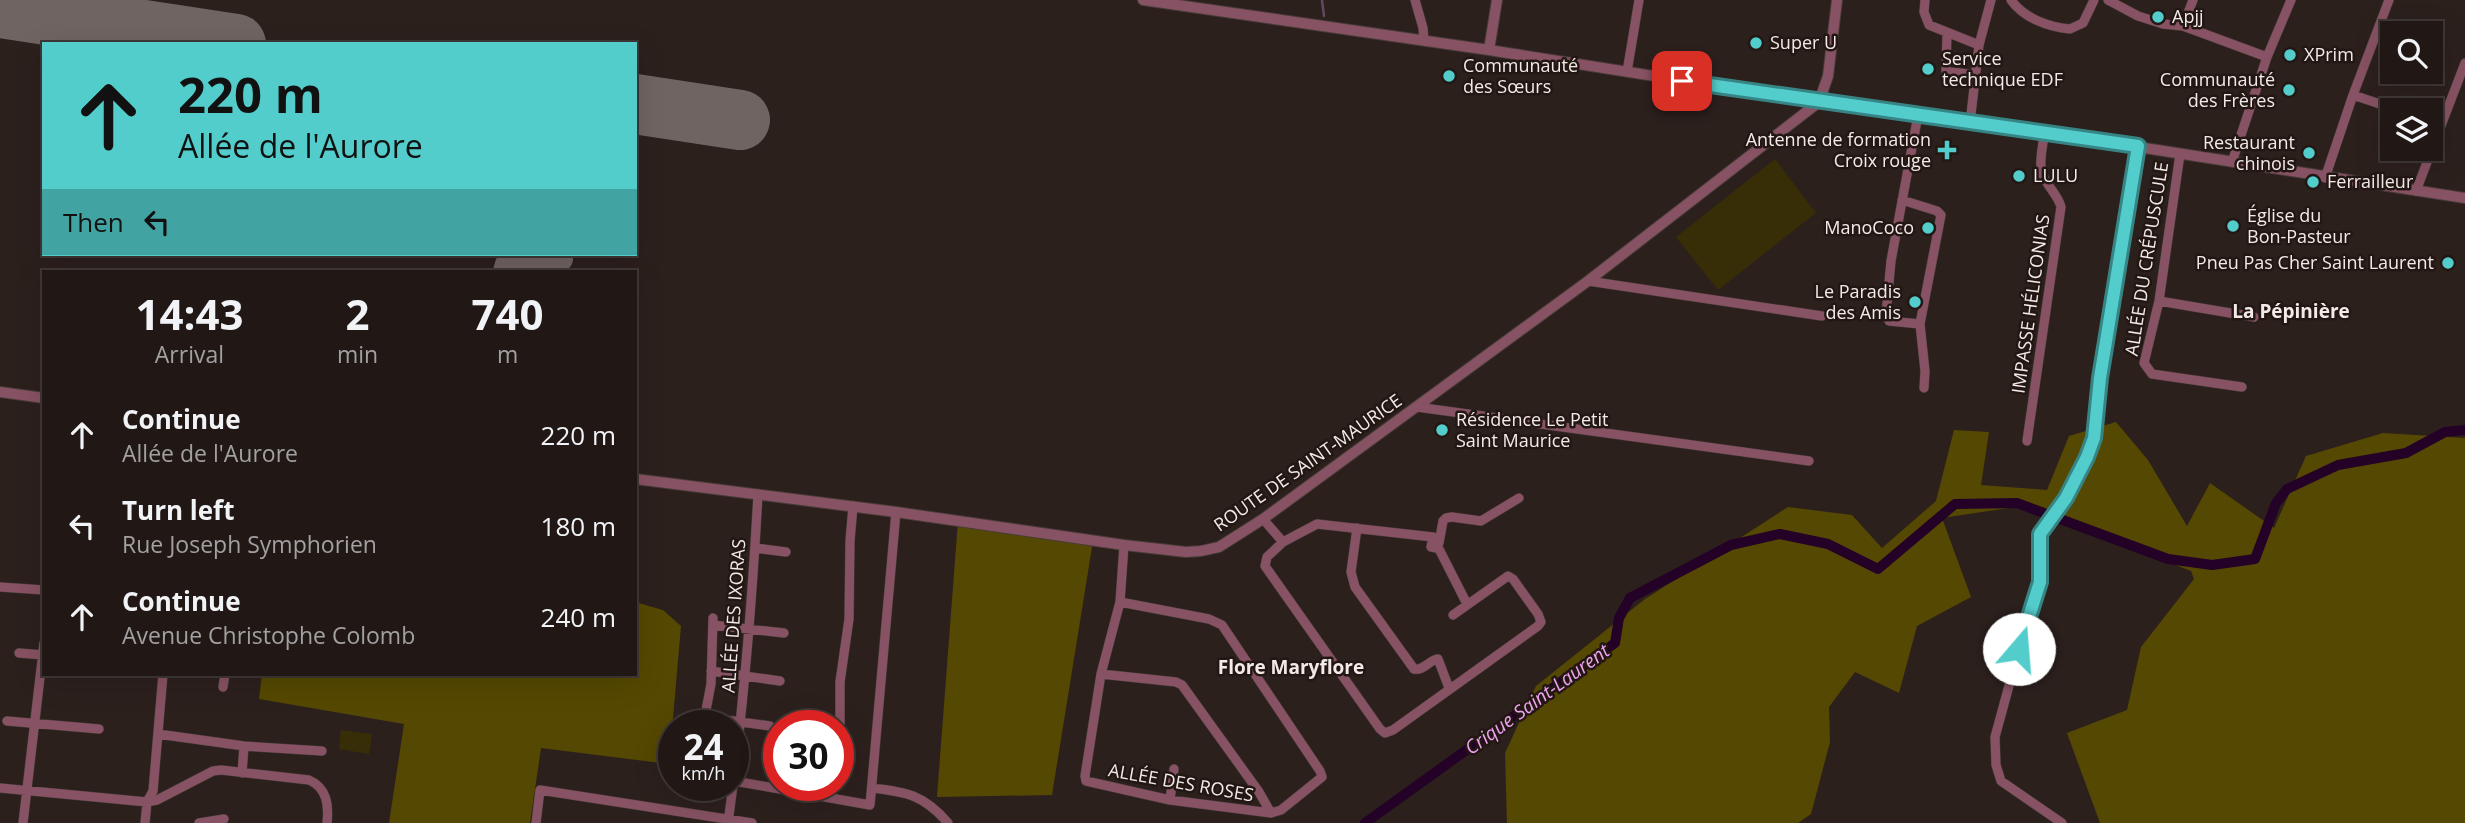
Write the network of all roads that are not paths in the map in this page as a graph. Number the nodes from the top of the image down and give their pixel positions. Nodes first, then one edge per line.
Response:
1 (1143, 0) edge
2 (1415, 0) edge
3 (1497, 0) edge
4 (1639, 0) edge
5 (1837, 0) edge
6 (1925, 0) edge
7 (1991, 0) edge
8 (2011, 0) edge
9 (2094, 0) edge
10 (2108, 0) edge
11 (2193, 0) edge
12 (2291, 0) edge
13 (2389, 0) edge
14 (2183, 26) junction
15 (1947, 32) junction
16 (1424, 41) junction
17 (1979, 45) junction
18 (1489, 50) junction
19 (2267, 57) junction
20 (2465, 63) edge
21 (1627, 72) junction
22 (1974, 75) junction
23 (2353, 94) junction
24 (1819, 102) junction
25 (2380, 104) edge
26 (2443, 107) edge
27 (1917, 116) junction
28 (1970, 123) junction
29 (2045, 134) junction
30 (2138, 146) junction
31 (2180, 154) junction
32 (2424, 161) edge
33 (2232, 162) junction
34 (2325, 178) junction
35 (2416, 191) junction
36 (2465, 198) edge
37 (1902, 200) junction
38 (1588, 281) junction
39 (2159, 301) junction
40 (1822, 316) dead end
41 (2254, 317) dead end
42 (1920, 324) junction
43 (2242, 387) dead end
44 (1924, 388) dead end
45 (0, 392) edge
46 (42, 398) edge
47 (1418, 407) junction
48 (2027, 441) dead end
49 (1809, 461) dead end
50 (637, 479) edge
51 (758, 494) junction
52 (1519, 498) dead end
53 (853, 506) junction
54 (896, 512) junction
55 (1263, 519) junction
56 (1357, 527) junction
57 (1283, 542) junction
58 (1124, 545) junction
59 (1431, 547) junction
60 (755, 548) junction
61 (786, 552) dead end
62 (0, 587) edge
63 (42, 590) edge
64 (1120, 602) junction
65 (1466, 604) junction
66 (1453, 615) dead end
67 (750, 629) junction
68 (784, 633) dead end
69 (19, 653) dead end
70 (42, 655) edge
71 (42, 665) edge
72 (711, 671) junction
73 (1101, 674) junction
74 (745, 675) junction
75 (163, 676) edge
76 (225, 676) edge
77 (780, 681) dead end
78 (223, 687) dead end
79 (1449, 688) junction
80 (706, 710) edge
81 (742, 710) edge
82 (839, 710) edge
83 (7, 721) dead end
84 (36, 722) junction
85 (99, 729) dead end
86 (158, 734) junction
87 (244, 746) junction
88 (322, 751) dead end
89 (1174, 769) dead end
90 (242, 773) junction
91 (749, 783) edge
92 (872, 788) junction
93 (0, 789) edge
94 (26, 791) junction
95 (1170, 800) junction
96 (731, 801) edge
97 (147, 802) junction
98 (1271, 813) junction
99 (223, 819) dead end
100 (728, 821) edge
101 (23, 823) edge
102 (145, 823) edge
103 (199, 823) edge
104 (327, 823) edge
105 (536, 823) edge
106 (752, 823) edge
107 (948, 823) edge
108 (2062, 823) edge

1 - 16 street
2 - 16 street
3 - 18 street
4 - 21 street
5 - 24 street
6 - 15 street
7 - 17 street
8 - 9 street
10 - 14 street
11 - 14 street
12 - 19 street
13 - 23 street
14 - 19 street
15 - 17 street
15 - 22 street
16 - 18 street
17 - 22 street
18 - 21 street
19 - 33 street
20 - 26 street
21 - 24 street
22 - 28 street
23 - 25 street
23 - 34 street
24 - 27 street
24 - 38 street, ROUTE DE SAINT-MAURICE
27 - 28 street
27 - 37 street
28 - 29 street
29 - 30 street
29 - 48 street, IMPASSE HÉLICONIAS
30 - 31 street
30 - 108 street
31 - 33 street
31 - 39 street, ALLÉE DU CRÉPUSCULE
32 - 35 street
33 - 34 street
34 - 35 street
35 - 36 street
37 - 42 street
37 - 42 street
38 - 40 street
38 - 47 street, ROUTE DE SAINT-MAURICE
39 - 41 street
39 - 43 street, ALLÉE DU CRÉPUSCULE
42 - 44 street
45 - 46 street
47 - 49 street
47 - 55 street, ROUTE DE SAINT-MAURICE
50 - 51 street, ROUTE DE SAINT-MAURICE
51 - 53 street, ROUTE DE SAINT-MAURICE
51 - 60 street, ALLÉE DES IXORAS
52 - 59 street
53 - 54 street, ROUTE DE SAINT-MAURICE
53 - 82 street
54 - 58 street, ROUTE DE SAINT-MAURICE
54 - 92 street
55 - 57 street
55 - 58 street, ROUTE DE SAINT-MAURICE
56 - 57 street
56 - 59 street
56 - 79 street
57 - 79 street
58 - 64 street, ALLÉE DES ROSES
59 - 65 street
60 - 61 street
60 - 67 street, ALLÉE DES IXORAS
62 - 63 street
64 - 73 street, ALLÉE DES ROSES
64 - 98 street, ALLÉE DES ROSES
65 - 66 street
65 - 79 street
67 - 68 street
67 - 72 street
67 - 74 street, ALLÉE DES IXORAS
69 - 70 street
71 - 84 street
72 - 74 street
72 - 80 street
73 - 95 street, ALLÉE DES ROSES
73 - 98 street
74 - 77 street
74 - 81 street, ALLÉE DES IXORAS
75 - 86 street
76 - 78 street
83 - 84 street
84 - 85 street
84 - 94 street
86 - 87 street
86 - 97 street
87 - 88 street
87 - 90 street
89 - 95 street
90 - 97 street
90 - 104 street
91 - 92 street
92 - 107 street
93 - 94 street
94 - 97 street
94 - 101 street
95 - 98 street, ALLÉE DES ROSES
96 - 100 street, ALLÉE DES IXORAS
97 - 102 street
99 - 103 street
100 - 105 street
100 - 106 street

